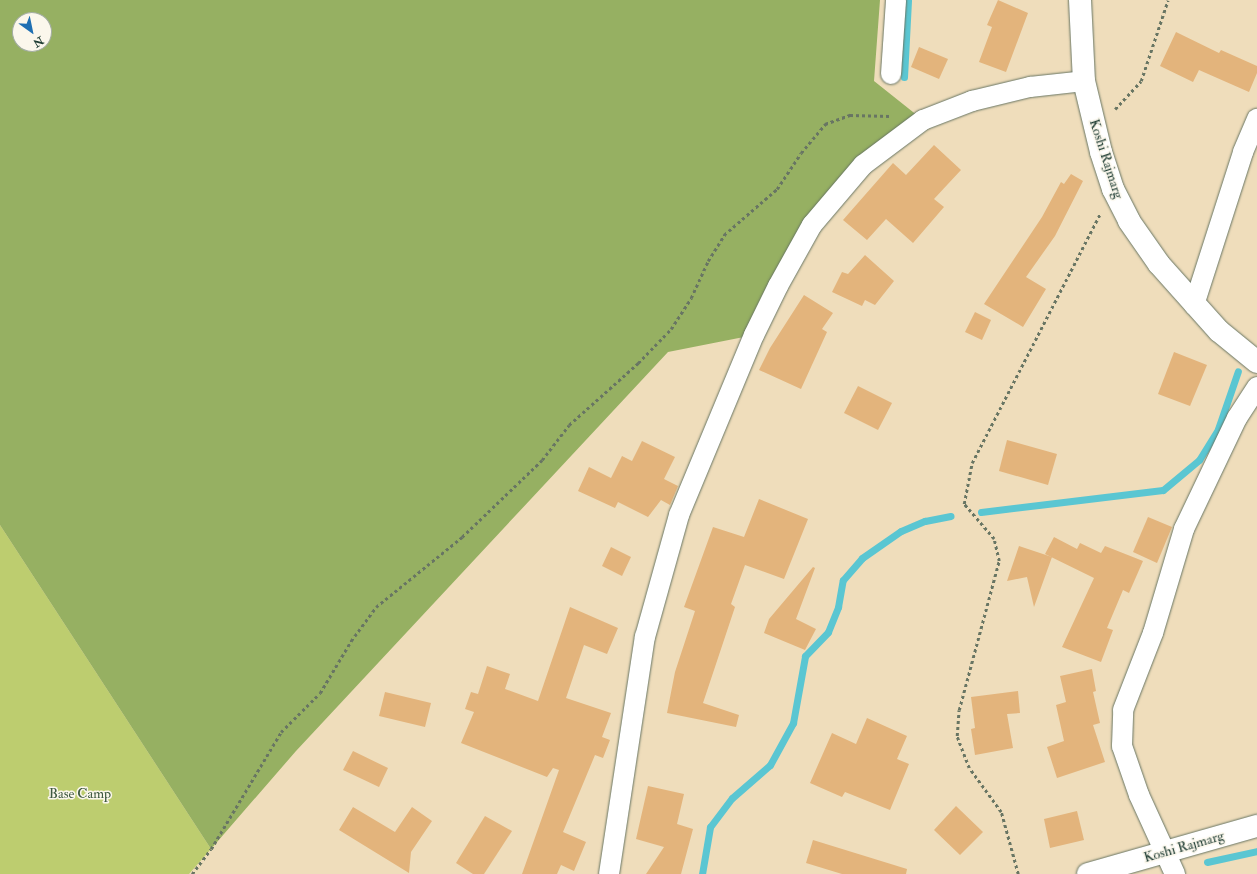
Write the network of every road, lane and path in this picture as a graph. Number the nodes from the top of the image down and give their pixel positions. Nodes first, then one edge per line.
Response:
1 (896, 0) edge
2 (1080, 0) edge
3 (1168, 0) edge
4 (891, 74) dead end
5 (1084, 81) junction
6 (1257, 119) edge
7 (923, 120) junction
8 (1095, 130) junction
9 (1113, 189) junction
10 (1194, 305) junction
11 (1257, 362) edge
12 (1257, 387) edge
13 (1257, 826) edge
14 (1166, 852) junction
15 (192, 874) edge
16 (609, 874) edge
17 (1018, 874) edge
18 (1088, 874) edge
19 (1175, 874) edge

1 - 4 street
2 - 5 main road, Koshi Rajmarg
3 - 8 path
5 - 7 street
5 - 8 main road, Koshi Rajmarg
6 - 10 street
7 - 15 path
7 - 16 street
8 - 9 main road, Koshi Rajmarg
9 - 10 main road, Koshi Rajmarg
9 - 17 path
10 - 11 main road, Koshi Rajmarg
12 - 14 street
13 - 14 main road, Koshi Rajmarg
14 - 18 main road, Koshi Rajmarg
14 - 19 street

